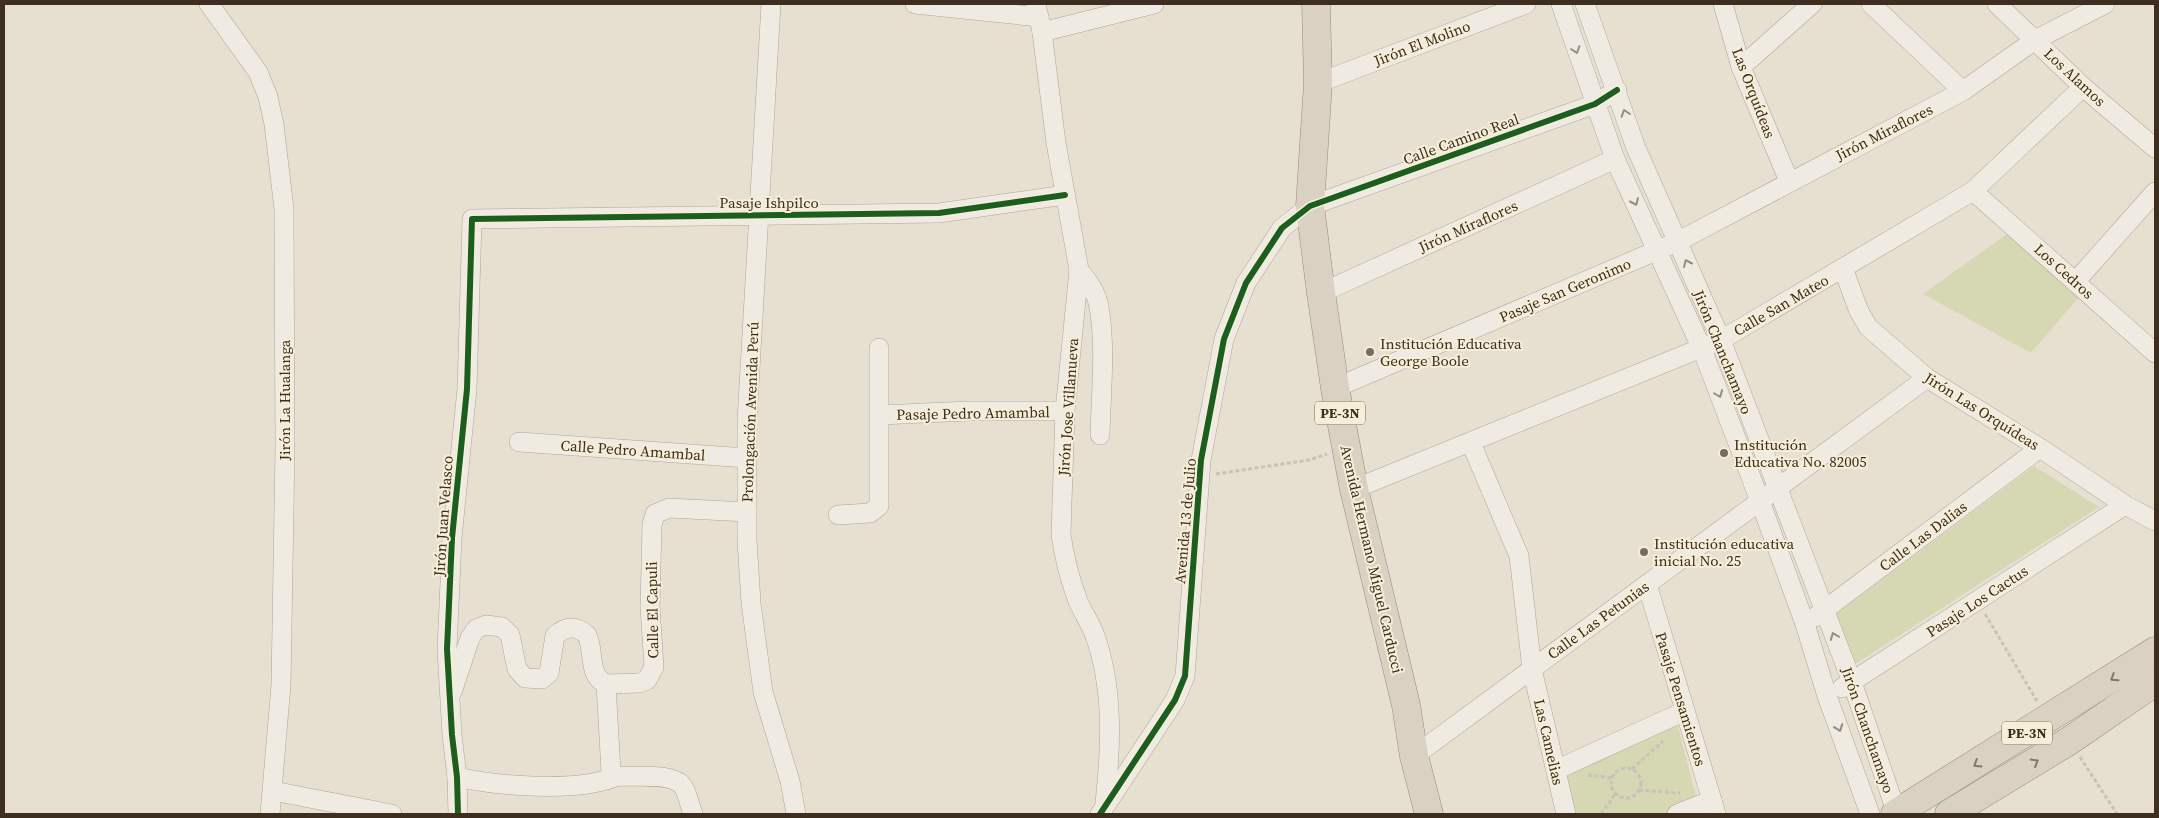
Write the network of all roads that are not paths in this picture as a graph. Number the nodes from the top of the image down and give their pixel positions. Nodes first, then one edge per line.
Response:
1 (209, 4) edge
2 (771, 4) edge
3 (915, 4) edge
4 (1154, 4) edge
5 (1316, 4) edge
6 (1526, 4) edge
7 (1561, 4) edge
8 (1585, 4) edge
9 (1722, 4) edge
10 (1812, 4) edge
11 (1870, 4) edge
12 (1997, 4) edge
13 (2104, 4) edge
14 (1039, 18) edge
15 (2035, 40) junction
16 (1741, 67) junction
17 (1318, 83) junction
18 (2084, 86) junction
19 (1617, 90) junction
20 (1963, 92) junction
21 (1594, 104) junction
22 (2155, 148) edge
23 (1616, 159) junction
24 (1789, 181) junction
25 (1972, 191) junction
26 (2155, 192) edge
27 (1065, 195) junction
28 (1310, 206) junction
29 (760, 214) junction
30 (472, 219) joint
31 (1677, 242) junction
32 (1657, 251) junction
33 (1843, 268) junction
34 (1079, 270) junction
35 (2076, 281) junction
36 (1321, 293) junction
37 (1721, 340) junction
38 (879, 348) dead end
39 (1702, 349) junction
40 (2155, 353) edge
41 (1927, 378) junction
42 (1335, 388) junction
43 (1065, 411) junction
44 (880, 415) junction
45 (1100, 435) dead end
46 (519, 442) dead end
47 (1471, 443) junction
48 (2040, 448) junction
49 (747, 458) junction
50 (1354, 489) junction
51 (1776, 489) junction
52 (1760, 501) junction
53 (2125, 504) junction
54 (747, 512) junction
55 (838, 515) dead end
56 (2155, 521) edge
57 (1647, 584) junction
58 (1824, 611) junction
59 (1805, 624) junction
60 (2155, 652) edge
61 (1532, 670) junction
62 (1852, 682) junction
63 (2155, 682) edge
64 (606, 684) junction
65 (1827, 696) junction
66 (451, 698) junction
67 (1686, 715) junction
68 (1414, 756) junction
69 (1556, 770) junction
70 (617, 776) junction
71 (457, 777) junction
72 (273, 791) junction
73 (1712, 803) edge
74 (1102, 810) edge
75 (270, 814) edge
76 (392, 814) edge
77 (458, 814) edge
78 (693, 814) edge
79 (796, 814) edge
80 (1429, 814) edge
81 (1566, 814) edge
82 (1677, 814) edge
83 (1870, 814) edge
84 (1897, 814) edge
85 (1949, 814) edge

1 - 72 street, Jirón La Hualanga
2 - 29 street, Prolongación Avenida Perú
3 - 14 street
4 - 14 street
5 - 17 highway, Avenida Hermano Miguel Carducci / PE-3N
6 - 17 street, Jirón El Molino
7 -> 21 street, Jirón Chanchamayo
8 - 19 street, Jirón Chanchamayo
9 - 16 street, Las Orquídeas
10 - 16 street
11 - 20 street
12 - 15 street, Los Alamos
13 - 15 street, Jirón Miraflores
14 - 27 street, Jirón Jose Villanueva
15 - 18 street, Los Alamos
15 - 20 street, Jirón Miraflores
16 - 24 street, Las Orquídeas
17 - 28 highway, Avenida Hermano Miguel Carducci / PE-3N
18 - 22 street, Los Alamos
18 - 25 street, Calle San Mateo
19 - 21 street, Calle Camino Real
31 -> 19 street, Jirón Chanchamayo
20 - 24 street, Jirón Miraflores
21 - 23 street, Jirón Chanchamayo
21 - 28 street, Calle Camino Real
23 -> 32 street, Jirón Chanchamayo
23 - 36 street, Jirón Miraflores
24 - 31 street, Jirón Miraflores
25 - 33 street, Calle San Mateo
25 - 35 street, Los Cedros
26 - 35 street
27 - 29 street, Pasaje Ishpilco
27 - 34 street, Jirón Jose Villanueva
28 - 36 highway, Avenida Hermano Miguel Carducci / PE-3N
28 - 74 street, Avenida 13 de Julio
29 - 30 street, Pasaje Ishpilco
29 - 49 street, Prolongación Avenida Perú
30 - 66 street, Jirón Juan Velasco
31 - 32 street, Jirón Miraflores
37 -> 31 street, Jirón Chanchamayo
32 - 39 street, Jirón Chanchamayo
32 - 42 street, Pasaje San Geronimo
33 - 37 street, Calle San Mateo
33 - 41 street, Jirón Las Orquídeas
34 - 43 street, Jirón Jose Villanueva
34 - 45 street
35 - 40 street, Los Cedros
36 - 42 highway, Avenida Hermano Miguel Carducci / PE-3N
37 - 39 street, Calle San Mateo
37 - 51 street, Jirón Chanchamayo
38 - 44 street
39 - 47 street, Calle San Mateo
39 -> 52 street, Jirón Chanchamayo
41 - 48 street, Jirón Las Orquídeas
41 - 51 street, Calle Las Petunias
42 - 50 highway, Avenida Hermano Miguel Carducci / PE-3N
43 - 44 street, Pasaje Pedro Amambal
43 - 74 street, Jirón Jose Villanueva
44 - 55 street
46 - 49 street, Calle Pedro Amambal
47 - 50 street, Calle San Mateo
47 - 61 street, Las Camelias
48 - 53 street, Jirón Las Orquídeas
48 - 58 street, Calle Las Dalias
49 - 54 street, Prolongación Avenida Perú
50 - 68 highway, Avenida Hermano Miguel Carducci / PE-3N
51 - 52 street, Calle Las Petunias
51 - 58 street, Jirón Chanchamayo
52 - 57 street, Calle Las Petunias
52 - 59 street, Jirón Chanchamayo
53 - 56 street, Jirón Las Orquídeas
53 - 62 street, Pasaje Los Cactus
54 - 64 street, Calle El Capuli
54 - 79 street, Prolongación Avenida Perú
57 - 61 street, Calle Las Petunias
57 - 67 street, Pasaje Pensamientos
58 - 59 street, Calle Las Dalias
62 -> 58 street, Jirón Chanchamayo
59 - 65 street, Jirón Chanchamayo
60 -> 84 highway, PE-3N
61 - 68 street, Calle Las Petunias
61 - 69 street, Las Camelias
62 - 65 street, Pasaje Los Cactus
62 - 84 street, Jirón Chanchamayo
85 -> 63 highway, PE-3N
64 - 66 street
64 - 70 street
65 -> 83 street, Jirón Chanchamayo
66 - 71 street, Jirón Juan Velasco
67 - 69 street
67 - 73 street, Pasaje Pensamientos
68 - 80 highway, Avenida Hermano Miguel Carducci / PE-3N
69 - 81 street, Las Camelias
70 - 71 street
70 - 78 street
71 - 77 street, Jirón Juan Velasco
72 - 75 street, Jirón La Hualanga
72 - 76 street
73 - 82 street

